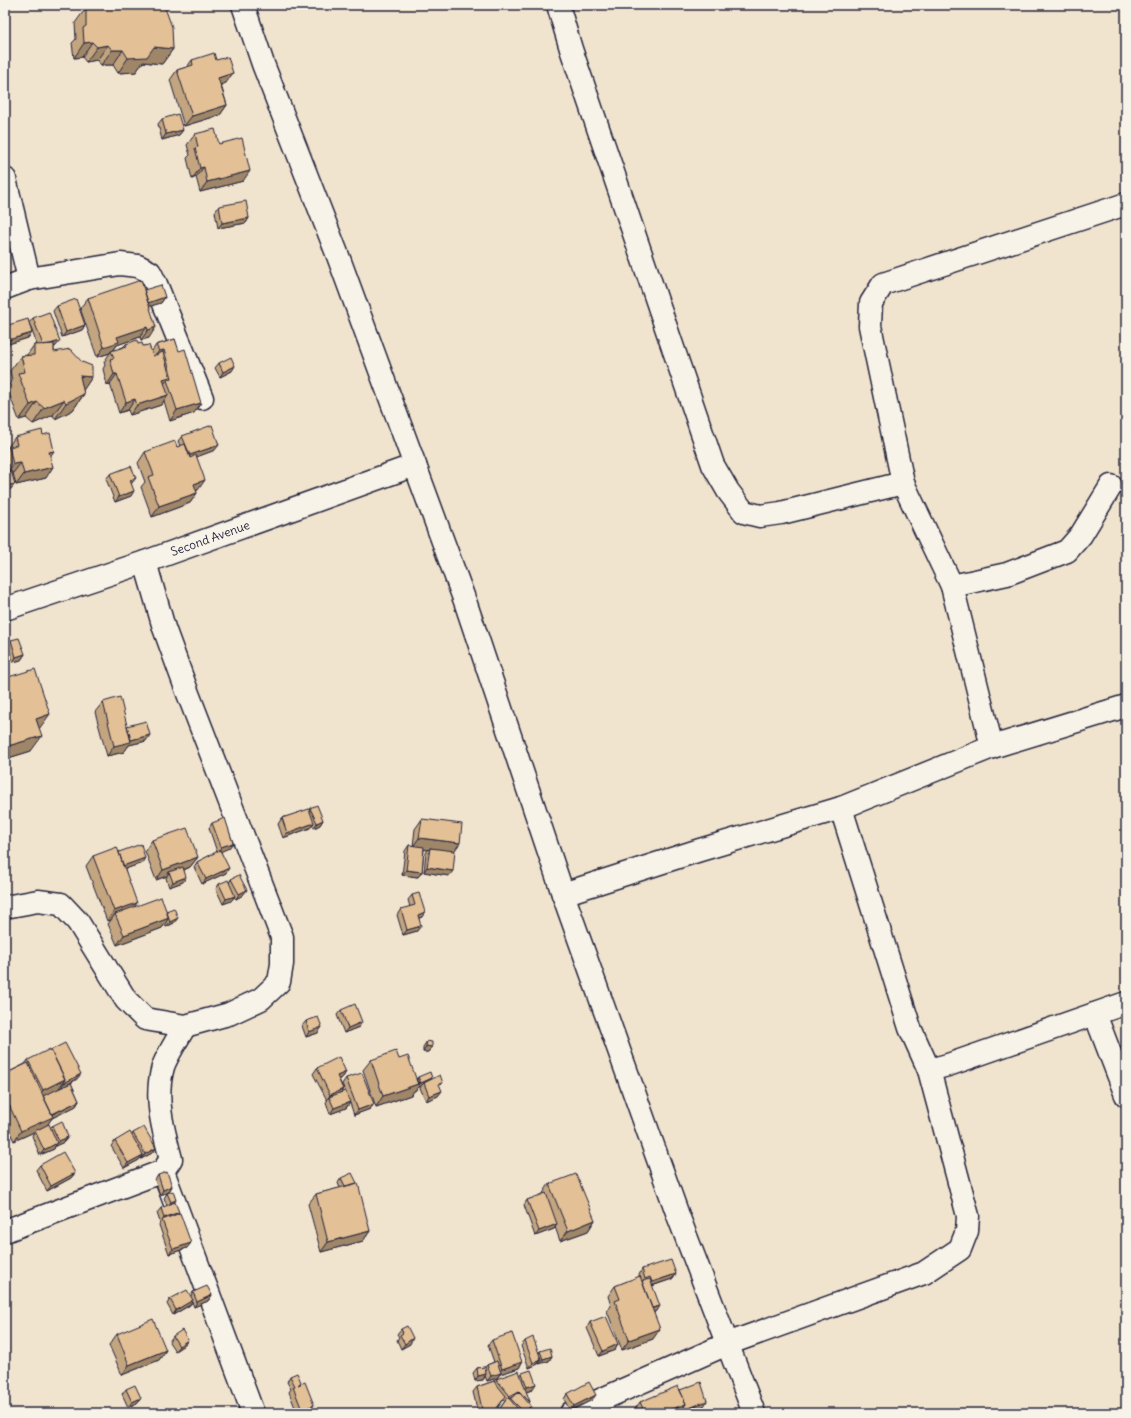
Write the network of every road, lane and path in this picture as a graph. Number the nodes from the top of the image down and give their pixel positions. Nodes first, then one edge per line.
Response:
1 (243, 5) edge
2 (558, 5) edge
3 (5, 179) edge
4 (1126, 204) edge
5 (29, 279) junction
6 (5, 288) edge
7 (202, 398) dead end
8 (415, 465) junction
9 (904, 483) junction
10 (1110, 486) dead end
11 (145, 562) junction
12 (952, 586) junction
13 (5, 609) edge
14 (1126, 706) edge
15 (992, 747) junction
16 (841, 808) junction
17 (563, 894) junction
18 (5, 907) edge
19 (1126, 1003) edge
20 (1095, 1014) junction
21 (185, 1026) junction
22 (929, 1070) junction
23 (1126, 1095) edge
24 (163, 1171) junction
25 (5, 1231) edge
26 (727, 1344) junction
27 (253, 1413) edge
28 (571, 1413) edge
29 (754, 1413) edge

1 - 8 street
2 - 9 street
3 - 5 street
4 - 9 street
5 - 6 street
5 - 7 street
8 - 11 street, Second Avenue
8 - 17 street
9 - 12 street
10 - 12 street
11 - 13 street, Second Avenue
11 - 21 street
12 - 15 street
14 - 15 street
15 - 16 street
16 - 17 street
16 - 22 street
17 - 26 street
18 - 21 street
19 - 20 street
20 - 22 street
20 - 23 street
21 - 24 street
22 - 26 street
24 - 25 street
24 - 27 street
26 - 28 street
26 - 29 street

